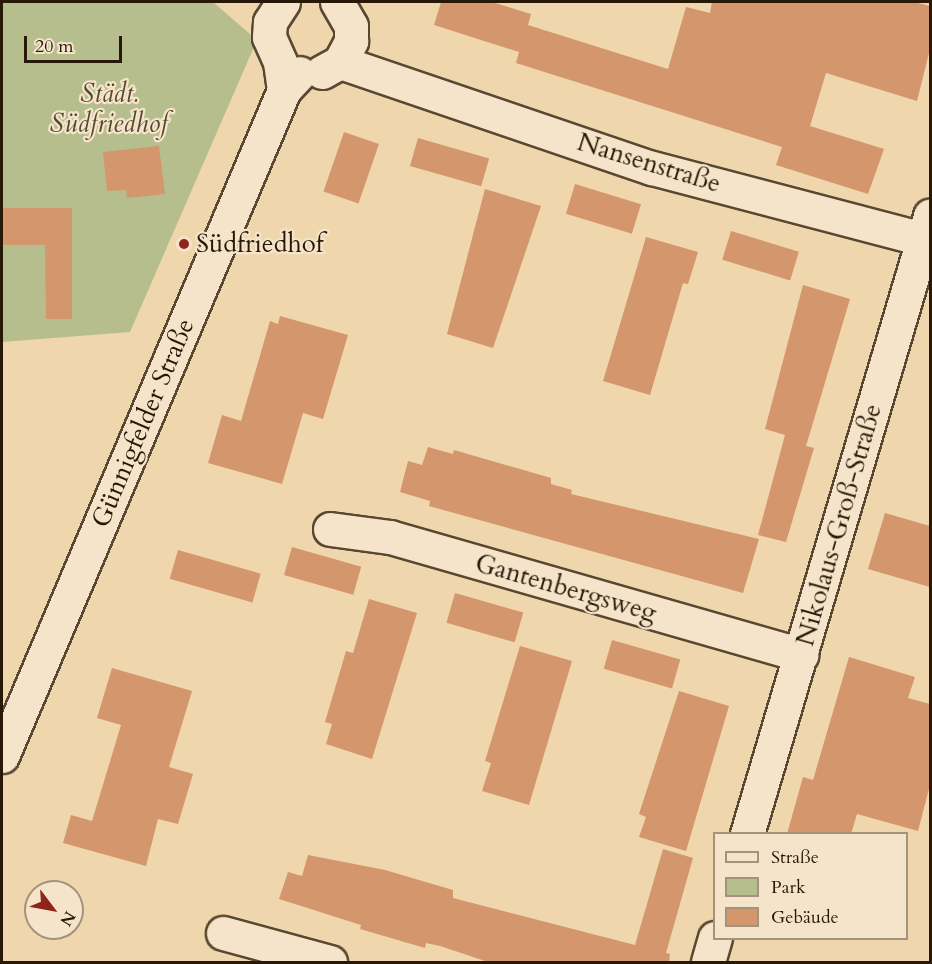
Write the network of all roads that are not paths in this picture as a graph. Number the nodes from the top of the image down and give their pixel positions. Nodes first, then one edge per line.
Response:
1 (337, 2) edge
2 (275, 6) edge
3 (345, 51) junction
4 (288, 75) junction
5 (928, 232) edge
6 (330, 529) dead end
7 (801, 655) junction
8 (2, 756) edge
9 (748, 832) edge
10 (223, 933) dead end
11 (715, 940) edge
12 (330, 963) edge
13 (708, 963) edge

1 - 3 street
2 - 4 street
3 - 4 street
3 - 5 street, Nansenstraße
4 - 8 street, Günnigfelder Straße
5 - 7 street, Nikolaus-Groß-Straße
6 - 7 street, Gantenbergsweg
7 - 9 street, Nikolaus-Groß-Straße
10 - 12 street
11 - 13 street

